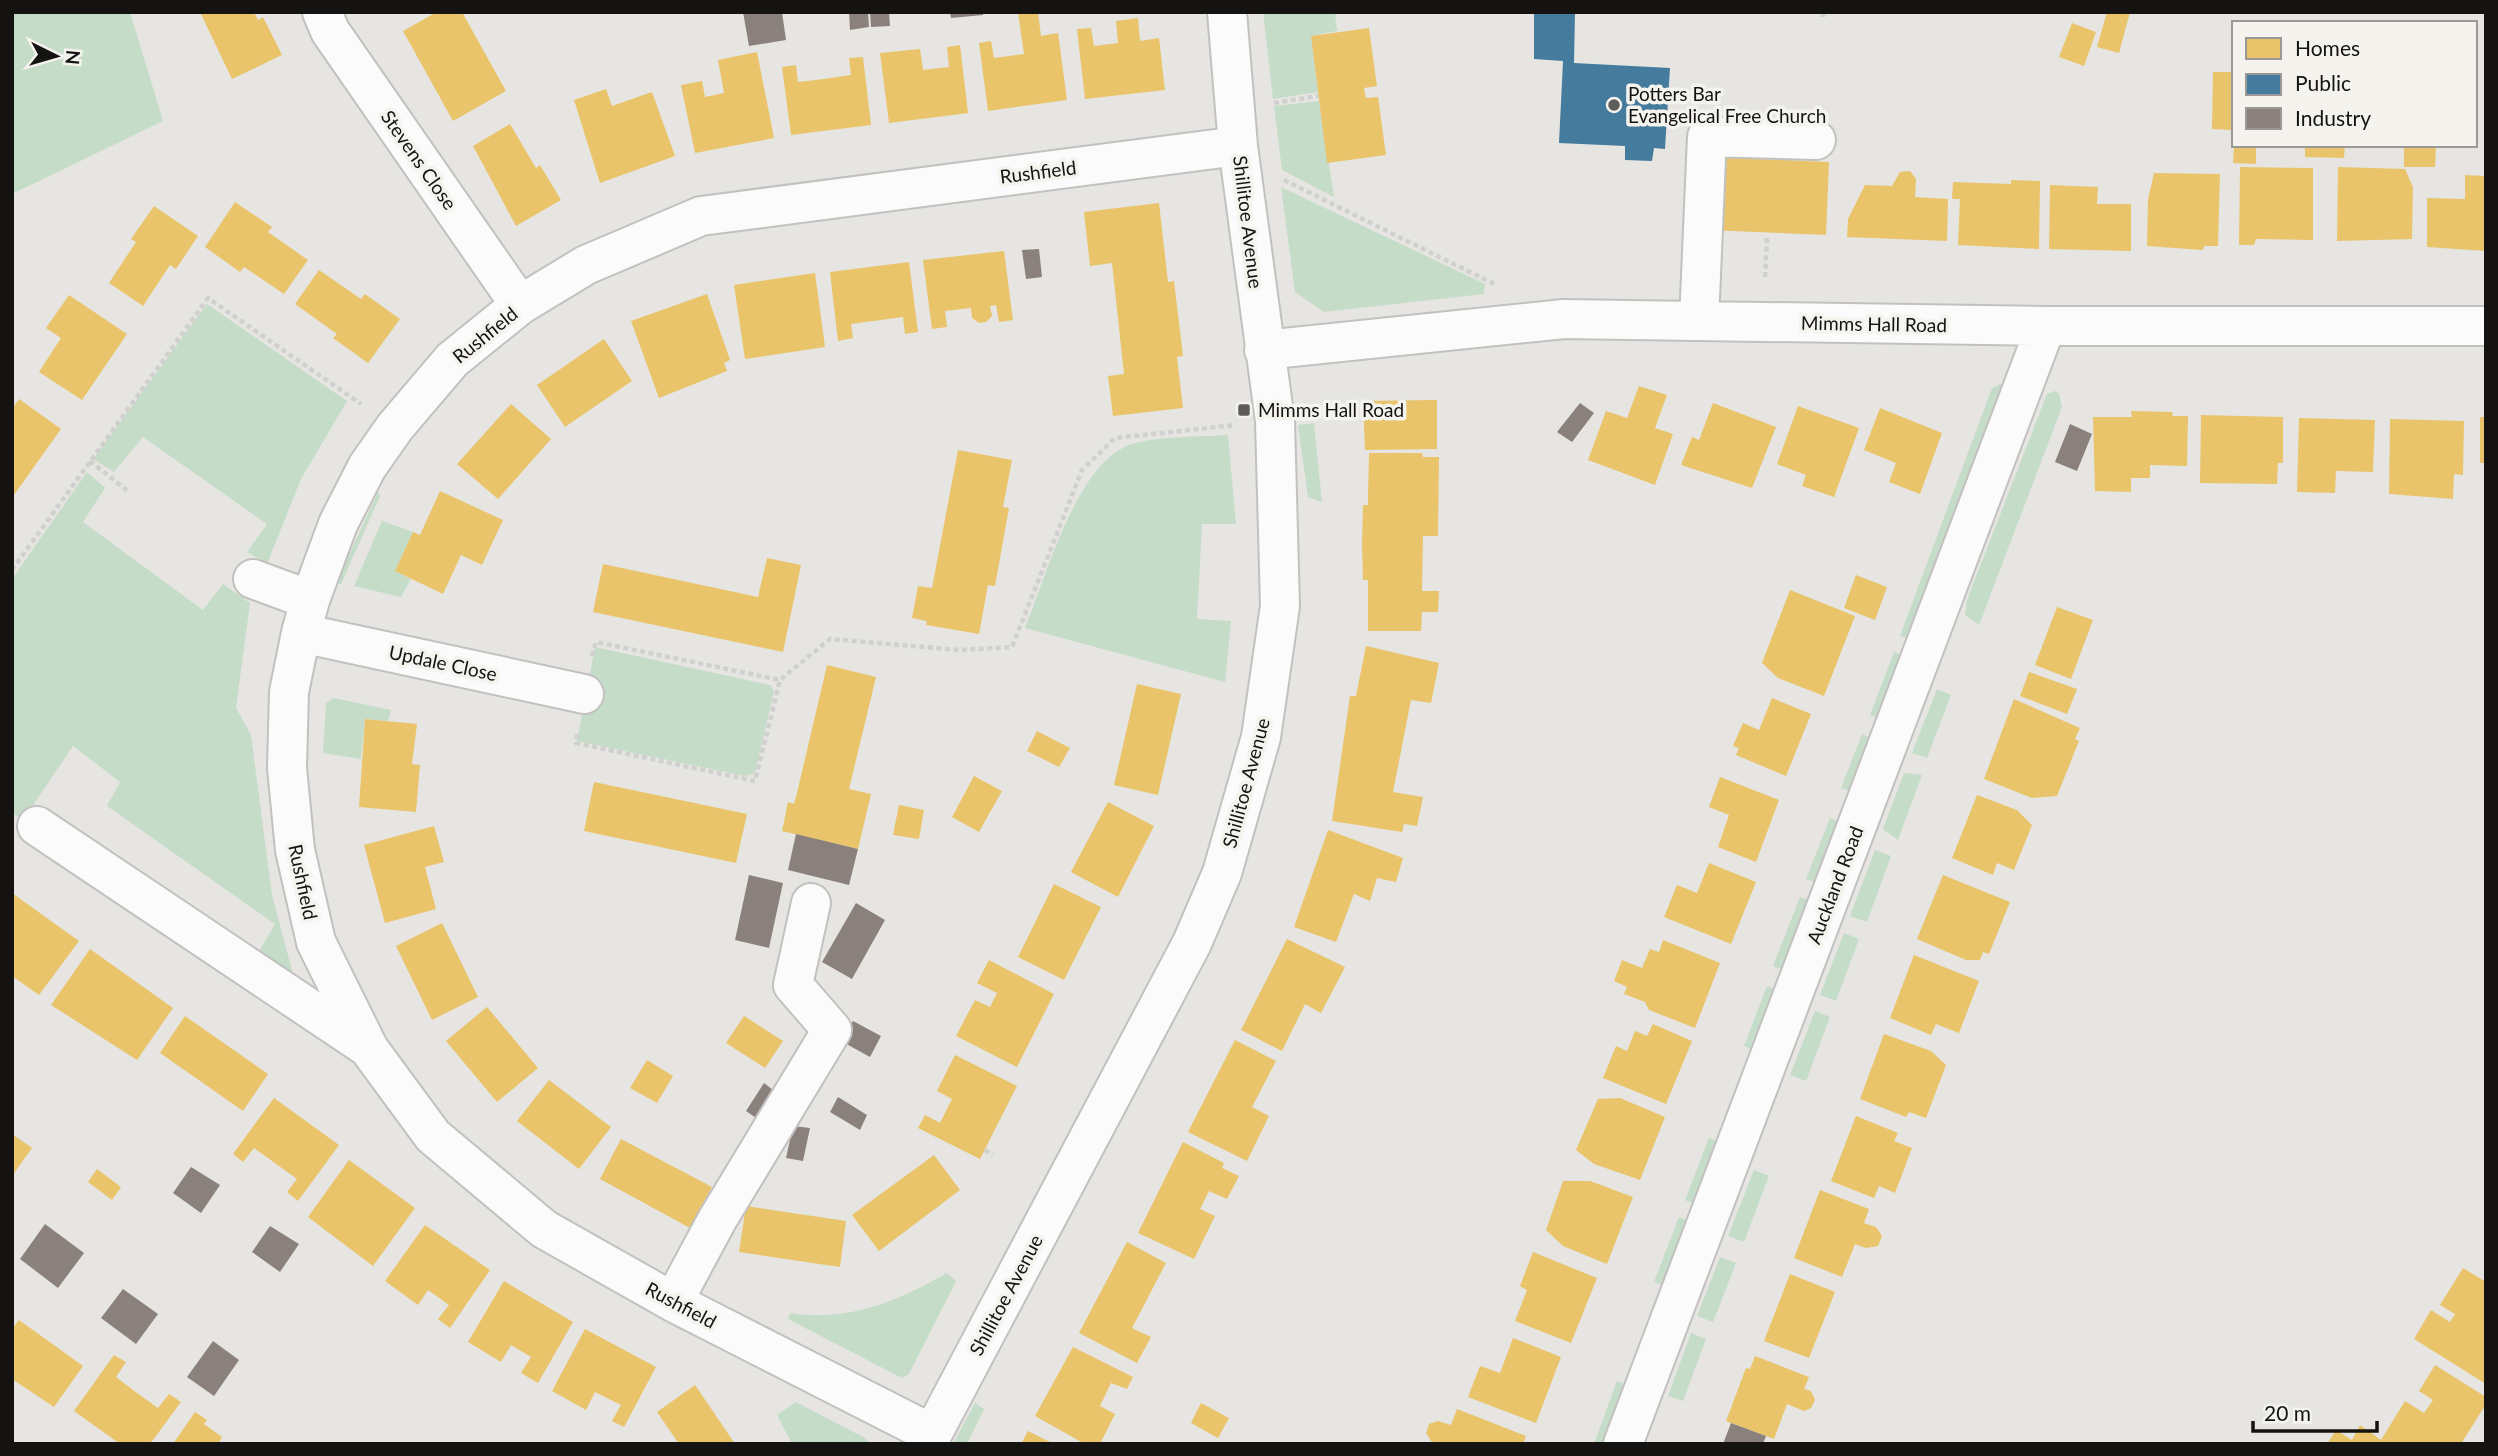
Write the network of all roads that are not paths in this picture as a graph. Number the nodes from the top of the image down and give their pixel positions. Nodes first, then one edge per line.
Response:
1 (321, 12) edge
2 (1227, 12) edge
3 (1816, 139) dead end
4 (1239, 153) junction
5 (520, 306) junction
6 (1699, 321) junction
7 (2046, 326) junction
8 (2486, 326) edge
9 (1264, 350) junction
10 (253, 579) dead end
11 (306, 617) junction
12 (584, 694) road end
13 (37, 826) dead end
14 (811, 903) dead end
15 (369, 1049) junction
16 (673, 1302) junction
17 (930, 1439) edge
18 (1623, 1444) edge

1 - 5 street, Stevens Close
2 - 4 street, Shillitoe Avenue
3 - 6 street
4 - 5 street, Rushfield
4 - 9 street, Shillitoe Avenue
5 - 11 street, Rushfield
6 - 7 street, Mimms Hall Road
6 - 9 street, Mimms Hall Road
7 - 8 street, Mimms Hall Road
7 - 18 street, Auckland Road
9 - 17 street, Shillitoe Avenue
10 - 11 street, Updale Close
11 - 12 street, Updale Close
11 - 15 street, Rushfield
13 - 15 street, Rushfield
14 - 16 street
15 - 16 street, Rushfield
16 - 17 street, Rushfield

